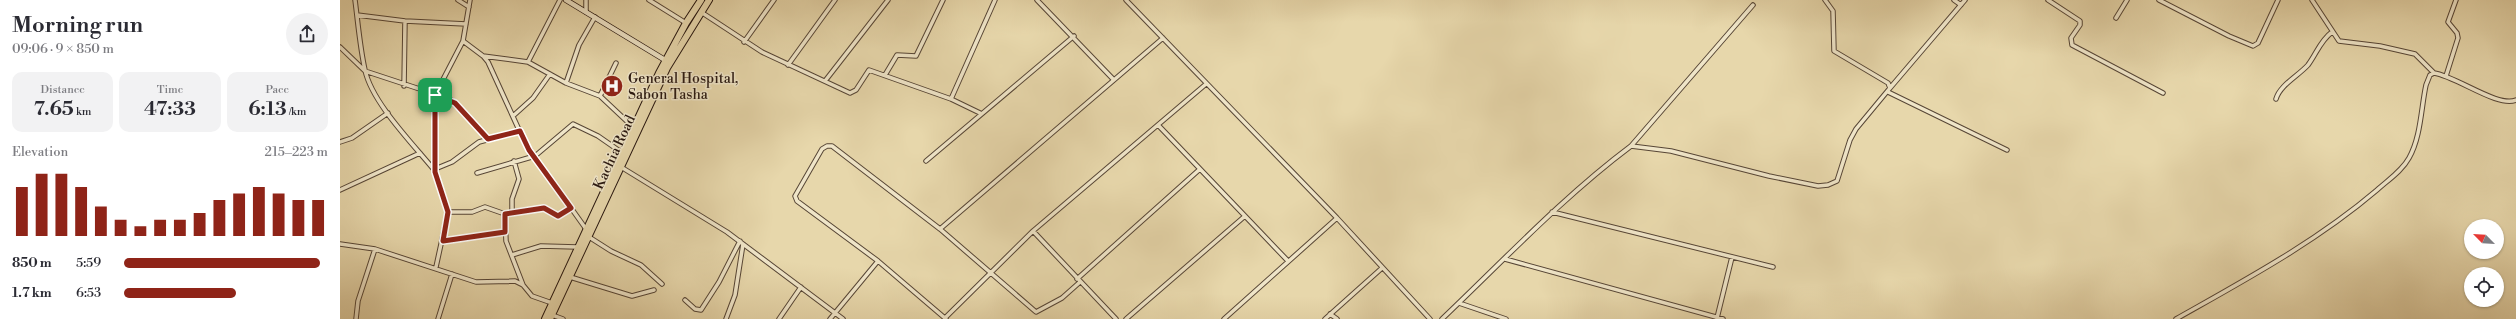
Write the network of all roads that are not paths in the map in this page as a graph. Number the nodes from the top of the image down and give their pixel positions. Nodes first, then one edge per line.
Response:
1 (355, 0) edge
2 (458, 0) edge
3 (470, 0) edge
4 (560, 0) edge
5 (566, 0) edge
6 (586, 0) edge
7 (649, 0) edge
8 (701, 0) edge
9 (709, 0) edge
10 (774, 0) edge
11 (835, 0) edge
12 (888, 0) edge
13 (943, 0) edge
14 (995, 0) edge
15 (1037, 0) edge
16 (1126, 0) edge
17 (1825, 0) edge
18 (1954, 0) edge
19 (1965, 0) edge
20 (2048, 0) edge
21 (2127, 0) edge
22 (2159, 0) edge
23 (2278, 0) edge
24 (2312, 0) edge
25 (2456, 0) edge
26 (1752, 5) dead end
27 (1961, 5) junction
28 (469, 7) junction
29 (700, 11) junction
30 (586, 12) junction
31 (357, 15) junction
32 (595, 17) junction
33 (2116, 18) dead end
34 (405, 21) junction
35 (686, 22) junction
36 (466, 24) junction
37 (2332, 32) junction
38 (1074, 36) junction
39 (1163, 38) junction
40 (463, 41) junction
41 (744, 42) junction
42 (340, 47) edge
43 (483, 56) junction
44 (665, 60) junction
45 (528, 62) junction
46 (616, 63) dead end
47 (788, 65) junction
48 (365, 71) junction
49 (2434, 73) junction
50 (550, 74) junction
51 (885, 75) junction
52 (2446, 76) junction
53 (1113, 79) junction
54 (825, 81) junction
55 (566, 83) junction
56 (1206, 84) junction
57 (404, 86) junction
58 (1890, 88) junction
59 (1888, 92) junction
60 (2163, 93) dead end
61 (435, 95) junction
62 (600, 96) junction
63 (951, 99) junction
64 (2276, 99) dead end
65 (2516, 100) edge
66 (388, 113) junction
67 (980, 113) junction
68 (513, 116) junction
69 (1158, 126) junction
70 (634, 127) junction
71 (520, 131) junction
72 (488, 139) junction
73 (340, 142) edge
74 (1631, 146) junction
75 (2007, 150) dead end
76 (621, 152) junction
77 (420, 153) junction
78 (535, 156) junction
79 (926, 161) dead end
80 (514, 162) junction
81 (621, 167) junction
82 (1200, 169) junction
83 (435, 171) junction
84 (477, 173) dead end
85 (340, 190) edge
86 (571, 208) junction
87 (448, 212) junction
88 (1552, 212) junction
89 (512, 213) junction
90 (505, 214) junction
91 (1245, 216) junction
92 (1337, 218) junction
93 (586, 229) junction
94 (940, 229) junction
95 (1033, 231) junction
96 (505, 232) junction
97 (589, 237) junction
98 (443, 241) junction
99 (741, 243) junction
100 (340, 244) edge
101 (577, 246) junction
102 (375, 249) junction
103 (512, 255) junction
104 (1732, 257) junction
105 (1505, 258) junction
106 (878, 261) junction
107 (1288, 261) junction
108 (436, 267) junction
109 (1773, 267) dead end
110 (1382, 268) junction
111 (991, 271) junction
112 (452, 274) junction
113 (570, 277) junction
114 (1078, 281) junction
115 (662, 284) dead end
116 (523, 285) junction
117 (801, 286) junction
118 (654, 290) dead end
119 (685, 300) dead end
120 (552, 303) junction
121 (1459, 303) junction
122 (834, 312) junction
123 (1330, 314) junction
124 (551, 317) edge
125 (1494, 317) edge
126 (1717, 318) junction
127 (356, 319) edge
128 (438, 319) edge
129 (545, 319) edge
130 (563, 319) edge
131 (726, 319) edge
132 (779, 319) edge
133 (830, 319) edge
134 (843, 319) edge
135 (946, 319) edge
136 (1116, 319) edge
137 (1126, 319) edge
138 (1224, 319) edge
139 (1324, 319) edge
140 (1337, 319) edge
141 (1430, 319) edge
142 (1442, 319) edge
143 (1506, 319) edge
144 (1723, 319) edge
145 (2176, 319) edge

1 - 31 street
2 - 28 street
3 - 28 street
4 - 45 street
5 - 30 street
6 - 30 street
7 - 35 street
8 - 35 highway, Kachia Road
9 - 29 highway, Kachia Road
10 - 41 street
11 - 47 street
12 - 54 street
13 - 51 street
14 - 63 street
15 - 38 street
16 - 39 street
17 - 58 street
18 - 27 street
19 - 27 street
20 - 60 street
21 - 33 street
22 - 23 street
24 - 37 street
25 - 52 street
26 - 74 street
27 - 58 street
28 - 36 street
29 - 41 street
29 - 81 highway, Kachia Road
30 - 32 street
31 - 34 street
31 - 48 street
32 - 44 street
32 - 55 street
34 - 36 street
34 - 57 street
35 - 44 highway, Kachia Road
36 - 40 street
37 - 49 street
37 - 64 street
38 - 53 street
38 - 67 street
39 - 53 street
39 - 56 street
40 - 43 street
40 - 61 street
41 - 47 street
42 - 48 street
43 - 45 street
43 - 68 street
44 - 70 highway, Kachia Road
45 - 50 street
46 - 62 street
47 - 54 street
48 - 57 street
48 - 66 street
49 - 52 street
49 - 145 street
50 - 55 street
50 - 68 street
51 - 54 street
51 - 63 street
52 - 65 street
53 - 94 street
55 - 62 street
56 - 69 street
56 - 92 street
57 - 61 street
58 - 59 street
59 - 74 street
59 - 75 street
61 - 72 street
61 - 83 street
62 - 70 street
63 - 67 street
66 - 73 street
66 - 77 street
67 - 79 street
68 - 71 street
69 - 82 street
69 - 95 street
70 - 76 highway, Kachia Road
71 - 72 street
71 - 78 street
72 - 83 street
74 - 88 street
76 - 78 street
76 - 93 highway, Kachia Road
77 - 83 street
77 - 85 street
78 - 80 street
78 - 86 street
80 - 84 street
80 - 89 street
81 - 97 highway, Kachia Road
81 - 99 street
82 - 91 street
82 - 114 street
83 - 87 street
86 - 89 street
86 - 93 street
87 - 90 street
87 - 98 street
88 - 104 street
88 - 105 street
89 - 90 street
90 - 96 street
91 - 107 street
91 - 137 street
92 - 107 street
92 - 110 street
93 - 101 highway, Kachia Road
94 - 106 street
94 - 111 street
95 - 111 street
95 - 114 street
96 - 98 street
96 - 103 street
97 - 113 highway, Kachia Road
97 - 115 street
98 - 108 street
99 - 117 street
99 - 119 street
99 - 131 street
100 - 102 street
101 - 103 street
101 - 120 highway, Kachia Road
102 - 108 street
102 - 127 street
103 - 116 street
104 - 109 street
104 - 126 street
105 - 121 street
105 - 126 street
106 - 122 street
106 - 135 street
107 - 138 street
108 - 112 street
110 - 123 street
110 - 141 street
111 - 114 street
111 - 135 street
112 - 116 street
112 - 128 street
113 - 118 street
113 - 124 highway, Kachia Road
114 - 136 street
116 - 120 street
117 - 122 street
117 - 132 street
120 - 129 highway, Kachia Road
121 - 125 street
121 - 142 street
122 - 133 street
122 - 134 street
123 - 139 street
123 - 140 street
124 - 130 street
125 - 143 street
126 - 144 street

